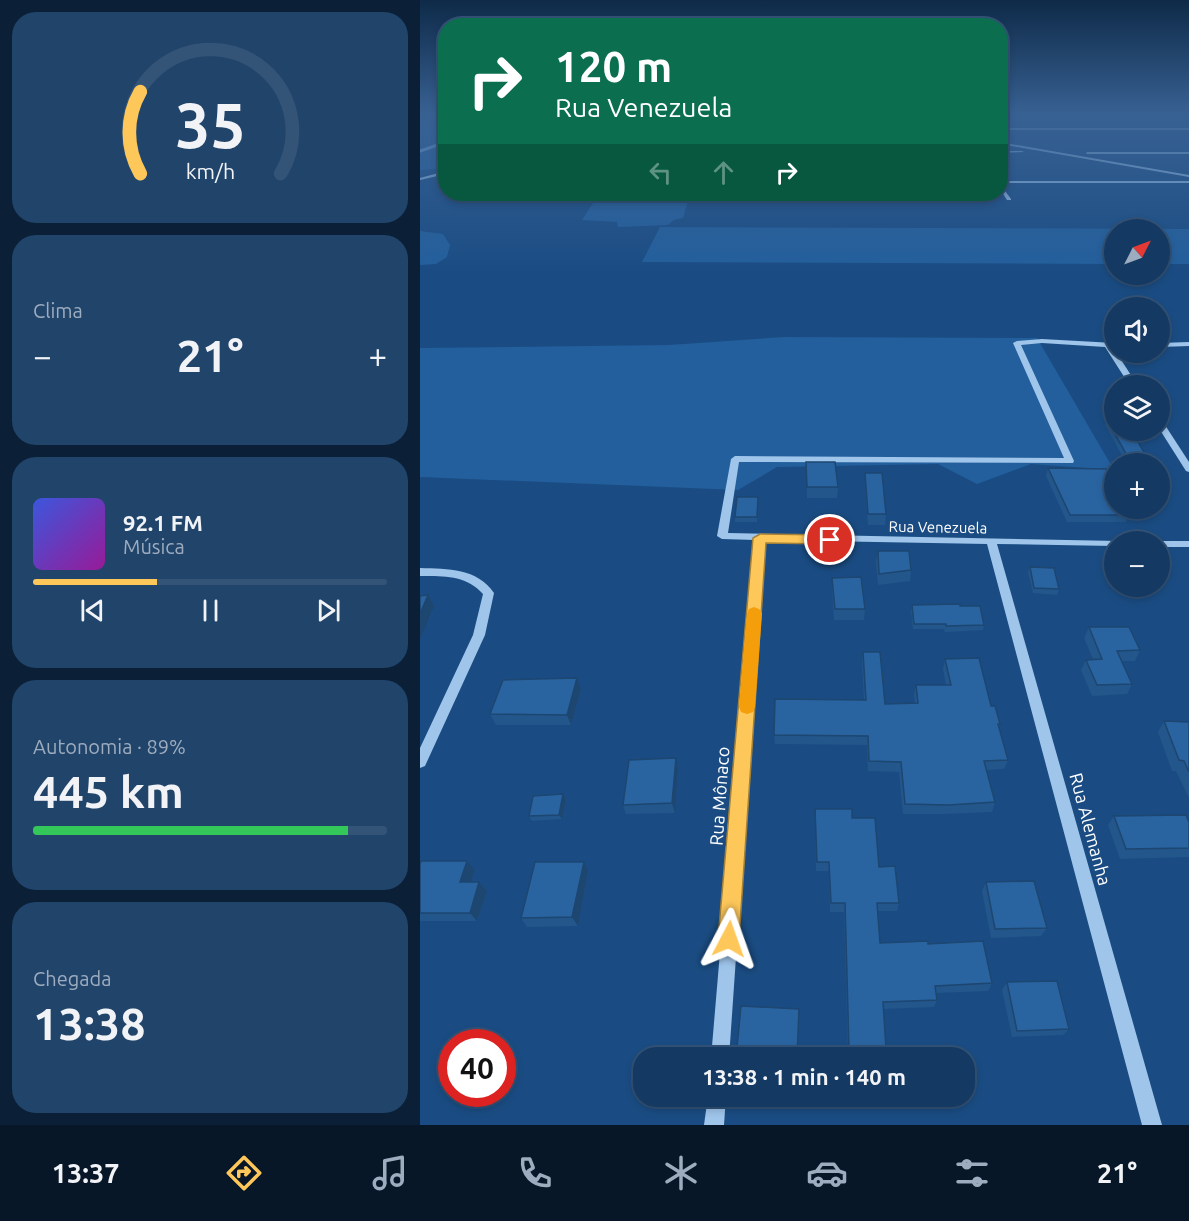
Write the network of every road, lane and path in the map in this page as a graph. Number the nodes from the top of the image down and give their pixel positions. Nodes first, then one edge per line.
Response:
1 (1141, 168) edge
2 (438, 174) edge
3 (1189, 176) edge
4 (420, 180) edge
5 (437, 181) dead end
6 (1189, 182) edge
7 (1008, 184) edge
8 (1189, 344) edge
9 (1104, 345) edge
10 (1170, 345) edge
11 (1170, 440) edge
12 (1189, 469) edge
13 (760, 538) junction
14 (992, 543) junction
15 (1104, 543) edge
16 (1170, 544) edge
17 (1189, 544) edge
18 (420, 572) edge
19 (420, 762) edge
20 (721, 1047) edge
21 (716, 1107) edge
22 (714, 1125) edge
23 (1152, 1125) edge

1 - 3 street
2 - 4 street
4 - 5 street
6 - 7 street
8 - 10 street
9 - 13 street, Rua Venezuela
11 - 12 street
13 - 14 street, Rua Venezuela
13 - 20 street, Rua Mônaco
14 - 15 street, Rua Venezuela
14 - 23 street, Rua Alemanha
16 - 17 street
18 - 19 street
21 - 22 street

